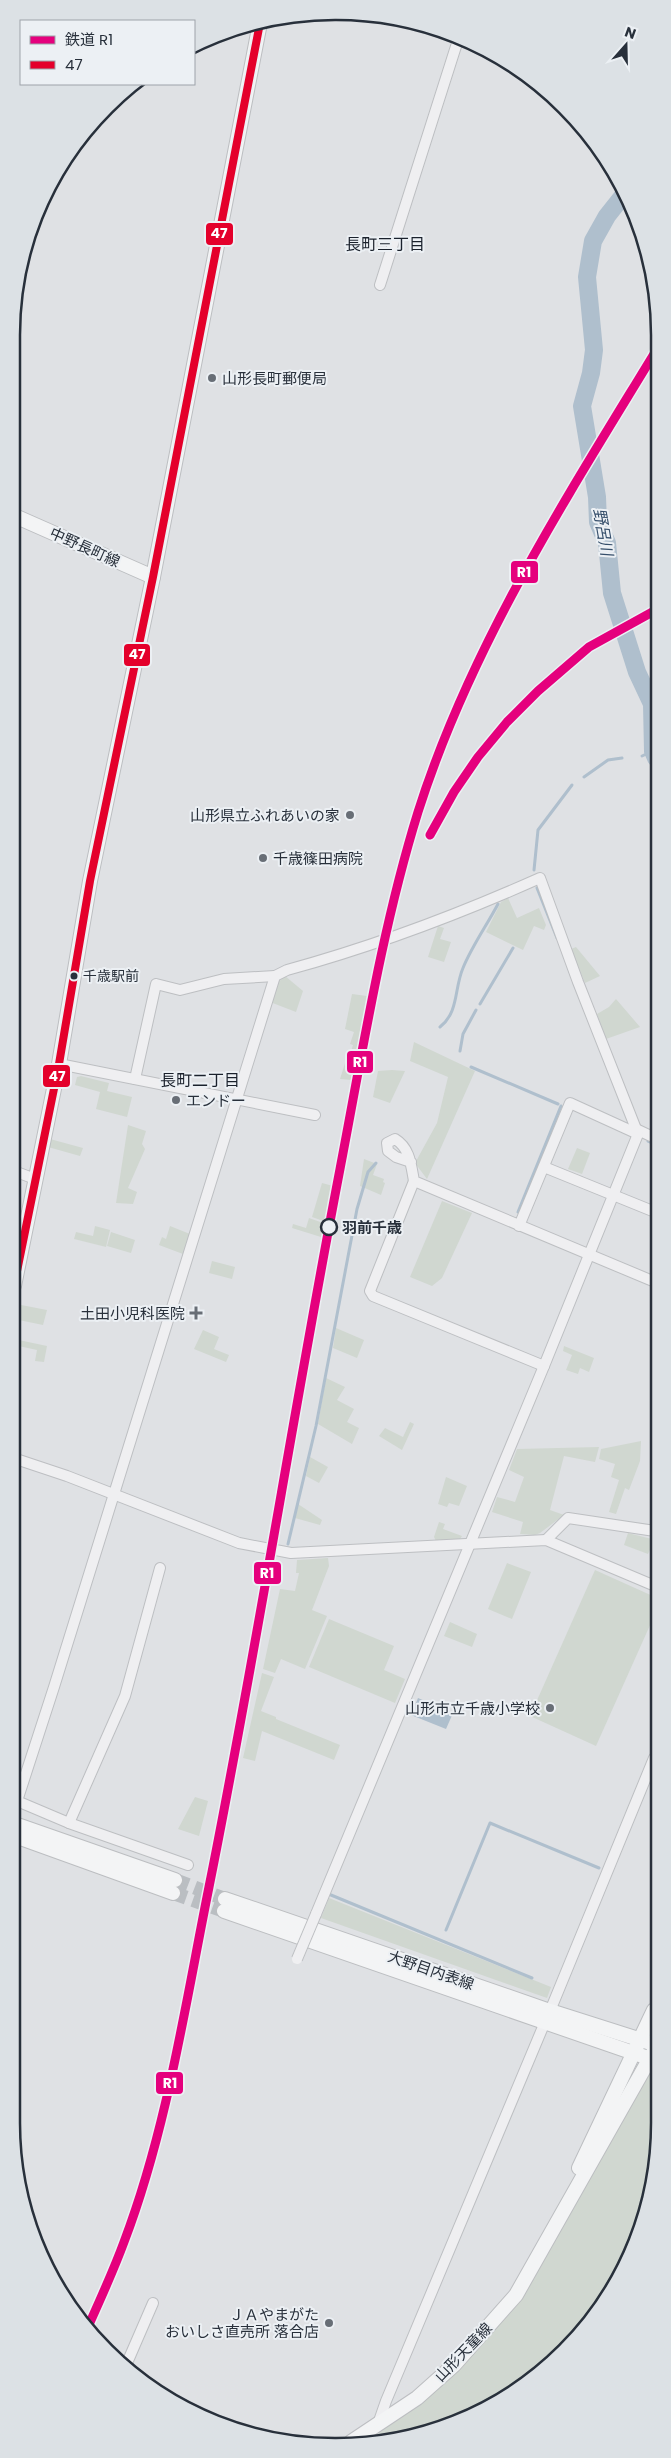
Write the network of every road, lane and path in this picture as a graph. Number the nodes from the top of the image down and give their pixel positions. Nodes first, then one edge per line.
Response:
1 (258, 30) edge
2 (457, 44) edge
3 (380, 285) dead end
4 (20, 518) edge
5 (153, 578) junction
6 (275, 976) junction
7 (59, 1064) junction
8 (135, 1079) junction
9 (236, 1100) junction
10 (315, 1115) dead end
11 (638, 1132) junction
12 (651, 1136) edge
13 (411, 1162) dead end
14 (544, 1167) junction
15 (20, 1173) edge
16 (35, 1179) junction
17 (414, 1181) junction
18 (615, 1195) junction
19 (651, 1210) edge
20 (519, 1226) junction
21 (20, 1255) edge
22 (590, 1255) junction
23 (651, 1280) edge
24 (544, 1366) junction
25 (20, 1460) edge
26 (112, 1495) junction
27 (651, 1530) edge
28 (546, 1540) junction
29 (470, 1544) junction
30 (160, 1568) dead end
31 (651, 1584) edge
32 (651, 1765) edge
33 (20, 1785) edge
34 (20, 1803) edge
35 (68, 1823) junction
36 (20, 1826) edge
37 (20, 1839) edge
38 (188, 1866) dead end
39 (224, 1905) tunnel mouth
40 (297, 1958) dead end
41 (651, 2016) edge
42 (547, 2017) junction
43 (651, 2044) edge
44 (636, 2046) junction
45 (651, 2055) edge
46 (651, 2058) edge
47 (549, 2237) junction
48 (153, 2303) dead end
49 (128, 2361) edge
50 (378, 2424) junction
51 (359, 2437) edge

1 - 5 main road
2 - 3 street
4 - 5 main road, 中野長町線
5 - 7 main road
6 - 8 street
6 - 9 street
6 - 11 street
7 - 8 street
7 - 16 main road
8 - 9 street
9 - 10 street
9 - 26 street
11 - 12 street
11 - 14 street
11 - 18 street
13 - 17 street
14 - 18 street
14 - 20 street
15 - 16 street
16 - 21 main road
17 - 20 street
17 - 24 street
18 - 19 street
18 - 22 street
20 - 22 street
22 - 23 street
22 - 24 street
24 - 29 street
25 - 26 street
26 - 29 street
26 - 33 street
27 - 28 street
28 - 29 street
28 - 31 street
29 - 40 street, bridge
30 - 35 street
32 - 42 street
34 - 35 street
35 - 38 street
36 - 37 main road
39 - 42 main road, 大野目内表線
41 - 44 main road, 山形天童線
42 - 44 main road, 大野目内表線
42 - 50 street
43 - 44 main road
44 - 45 main road
44 - 47 main road, 山形天童線
46 - 47 main road, 山形天童線
47 - 50 main road, 山形天童線
48 - 49 street
50 - 51 main road, 山形天童線

